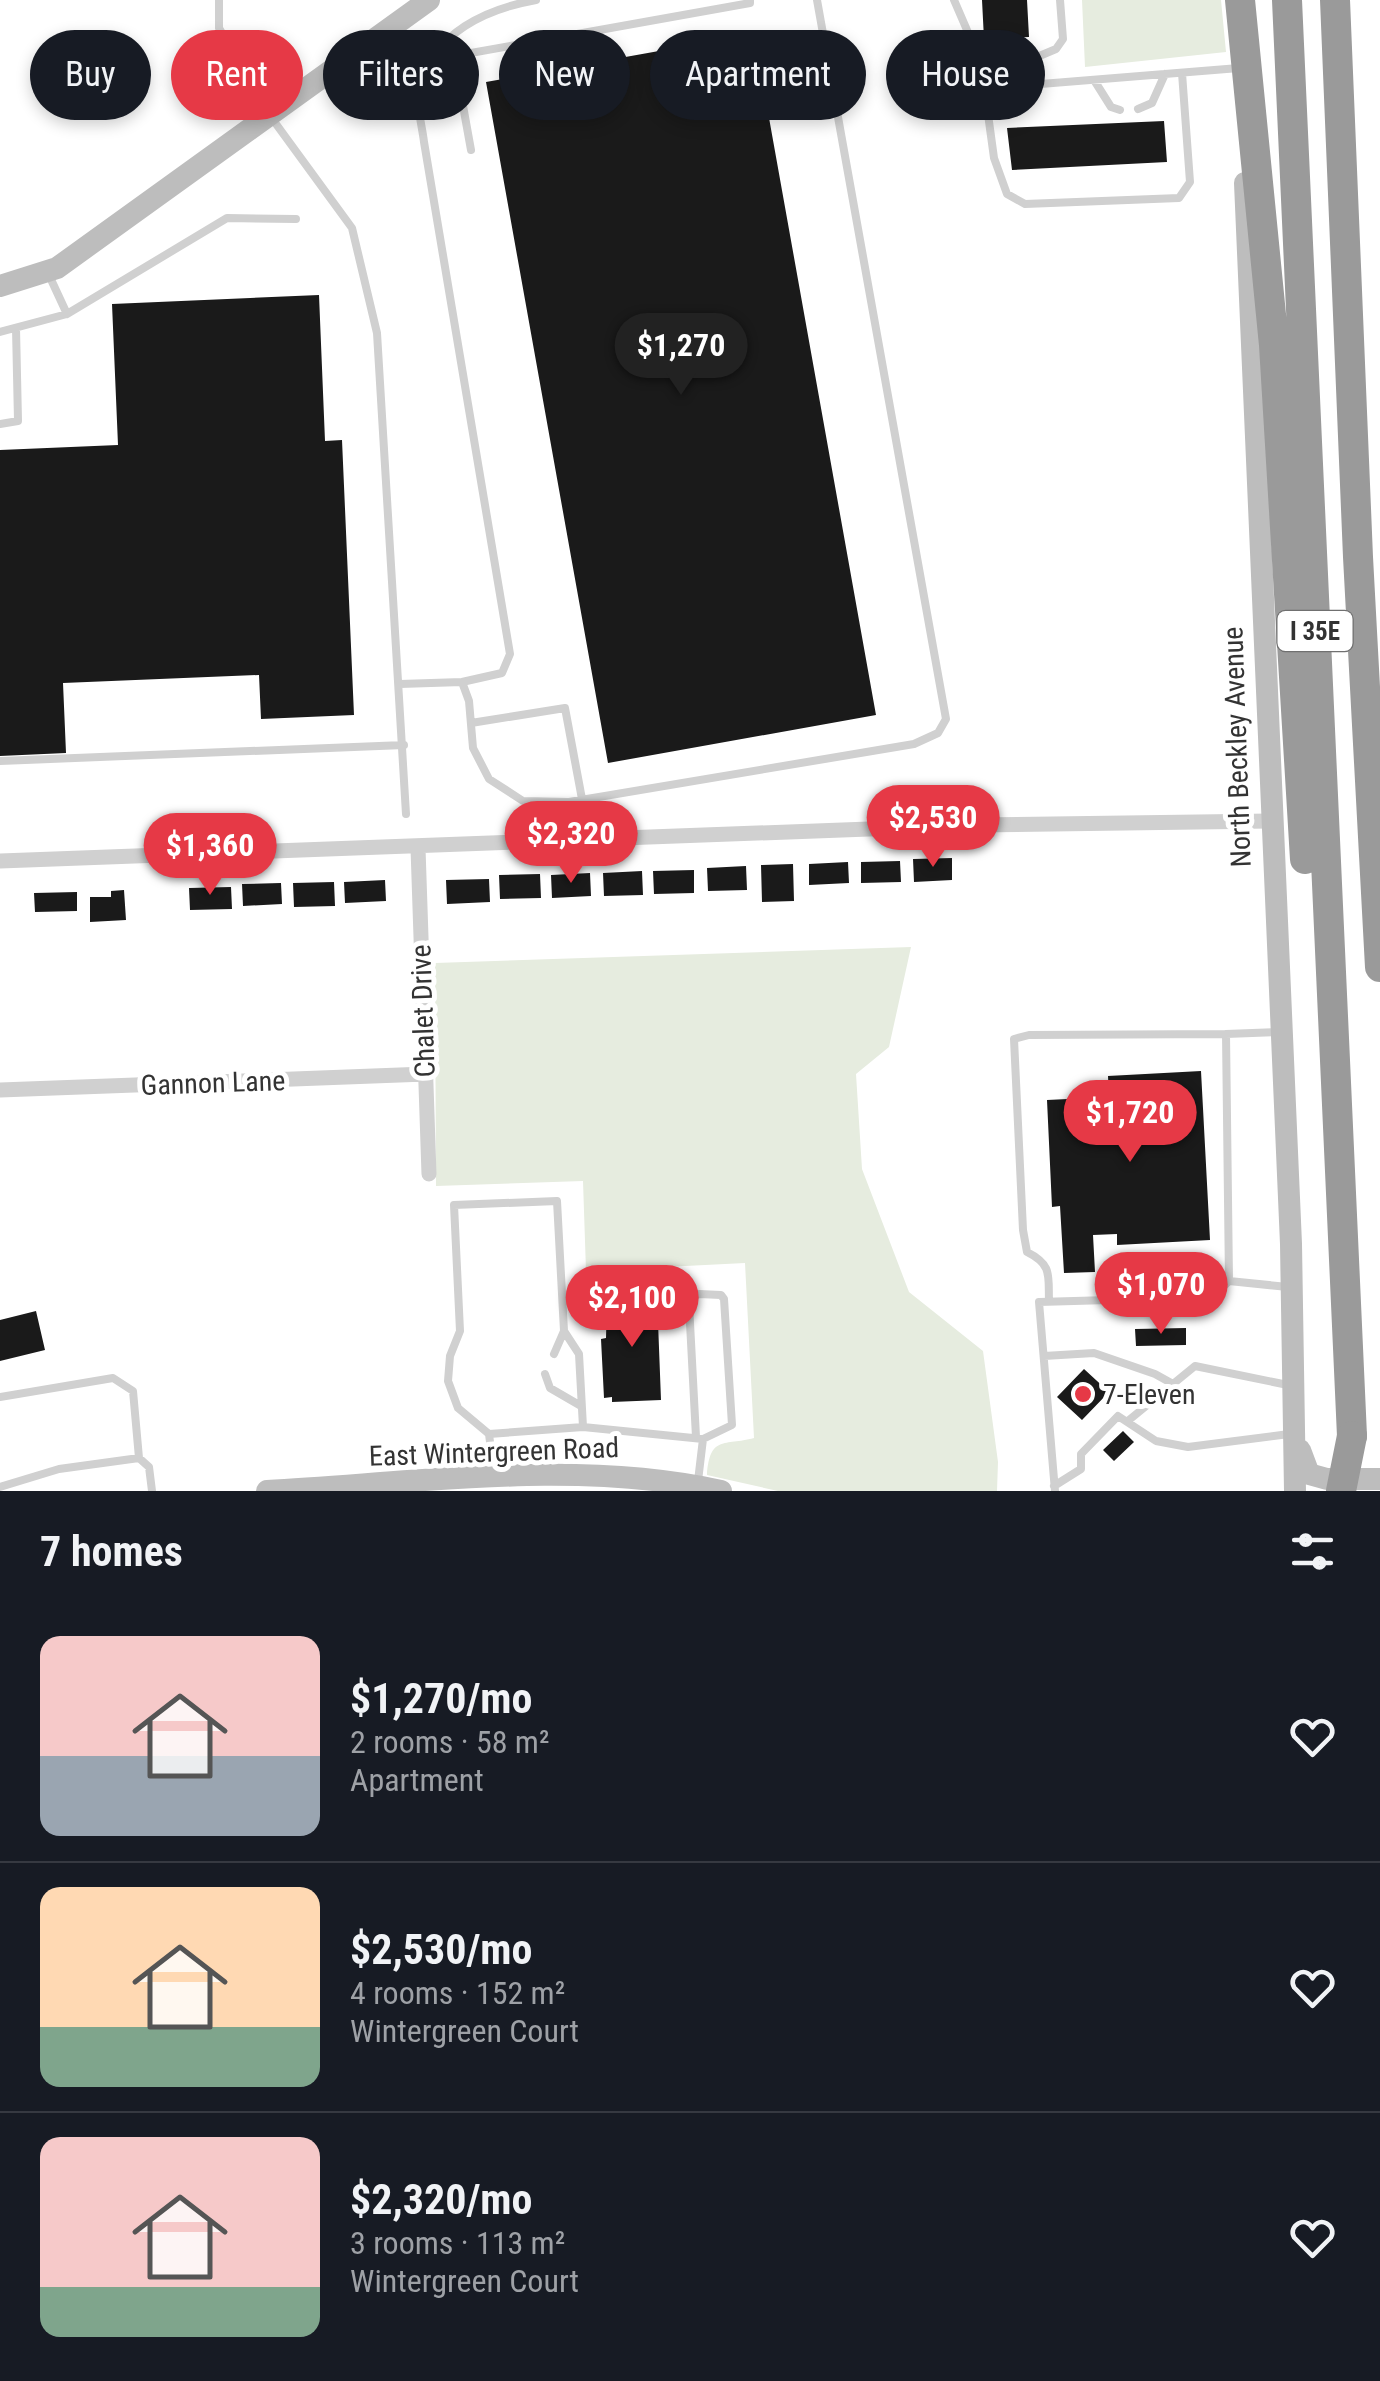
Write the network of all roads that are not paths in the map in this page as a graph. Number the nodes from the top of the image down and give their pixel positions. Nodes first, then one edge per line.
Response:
1 (220, 0) edge
2 (429, 0) edge
3 (536, 0) edge
4 (750, 0) edge
5 (817, 0) edge
6 (954, 0) edge
7 (1060, 0) edge
8 (1239, 0) edge
9 (1286, 0) edge
10 (1335, 0) edge
11 (220, 30) edge
12 (386, 30) edge
13 (458, 30) edge
14 (479, 52) edge
15 (1239, 68) junction
16 (1182, 73) junction
17 (1165, 74) junction
18 (1094, 80) junction
19 (1138, 109) dead end
20 (1120, 110) dead end
21 (259, 120) edge
22 (273, 120) edge
23 (422, 120) edge
24 (466, 120) edge
25 (472, 150) dead end
26 (296, 219) dead end
27 (47, 271) junction
28 (0, 286) edge
29 (67, 314) junction
30 (16, 328) junction
31 (0, 332) edge
32 (0, 424) edge
33 (462, 682) junction
34 (400, 684) junction
35 (471, 723) junction
36 (404, 745) junction
37 (0, 760) edge
38 (582, 800) junction
39 (406, 814) dead end
40 (1270, 821) junction
41 (418, 848) junction
42 (0, 861) edge
43 (1380, 967) edge
44 (1280, 1032) junction
45 (1226, 1034) junction
46 (426, 1074) junction
47 (0, 1090) edge
48 (429, 1174) dead end
49 (1343, 1262) junction
50 (1229, 1282) junction
51 (1292, 1288) junction
52 (1044, 1302) junction
53 (564, 1332) junction
54 (554, 1354) dead end
55 (1044, 1356) junction
56 (545, 1374) dead end
57 (1172, 1384) junction
58 (1293, 1386) junction
59 (0, 1397) edge
60 (582, 1406) junction
61 (1129, 1420) junction
62 (583, 1427) junction
63 (1293, 1433) junction
64 (489, 1434) junction
65 (1352, 1436) junction
66 (700, 1438) junction
67 (138, 1458) junction
68 (494, 1478) junction
69 (1380, 1479) edge
70 (0, 1486) edge
71 (697, 1488) edge
72 (1054, 1488) edge
73 (152, 1491) edge
74 (268, 1491) edge
75 (721, 1491) edge
76 (1295, 1491) edge
77 (1341, 1491) edge
78 (1355, 1491) edge

1 - 11 lane
2 - 12 main road
3 - 13 lane
4 - 14 lane
5 - 38 lane
6 - 7 lane
8 - 15 main road, North Beckley Avenue
8 - 49 highway
9 - 49 highway, I 35E
10 - 43 highway, I 35E
15 - 16 lane
15 - 40 main road, North Beckley Avenue
16 - 17 lane
16 - 18 lane
17 - 18 lane
17 - 19 lane
18 - 20 lane
21 - 27 main road
22 - 34 lane
23 - 33 lane
24 - 25 lane
26 - 29 lane
27 - 28 main road
27 - 29 lane
29 - 30 lane
30 - 31 lane
30 - 32 lane
33 - 34 lane
33 - 35 lane
34 - 36 lane
35 - 38 lane
35 - 38 lane
36 - 37 lane
36 - 39 lane
40 - 41 street
40 - 44 main road, North Beckley Avenue
41 - 42 street
41 - 46 street, Chalet Drive
44 - 45 lane
44 - 51 main road, North Beckley Avenue
45 - 50 lane
45 - 52 lane
46 - 47 street, Gannon Lane
46 - 48 street, Chalet Drive
49 - 65 highway, I 35E
50 - 51 lane
50 - 52 lane
51 - 58 main road, North Beckley Avenue
52 - 55 lane
53 - 54 lane
53 - 60 lane
53 - 64 lane
55 - 57 lane
55 - 72 lane
56 - 60 lane
57 - 58 lane
57 - 61 lane
58 - 63 main road, North Beckley Avenue
59 - 67 lane
60 - 62 lane
61 - 63 lane
61 - 72 lane
62 - 64 lane
62 - 66 lane
63 - 69 main road
63 - 76 main road, North Beckley Avenue
64 - 68 lane
65 - 77 highway, bridge
65 - 78 highway, I 35E, bridge
66 - 66 lane
66 - 71 lane
67 - 70 lane
67 - 73 lane
68 - 71 main road, East Wintergreen Road
68 - 74 main road, East Wintergreen Road
71 - 75 main road, East Wintergreen Road

